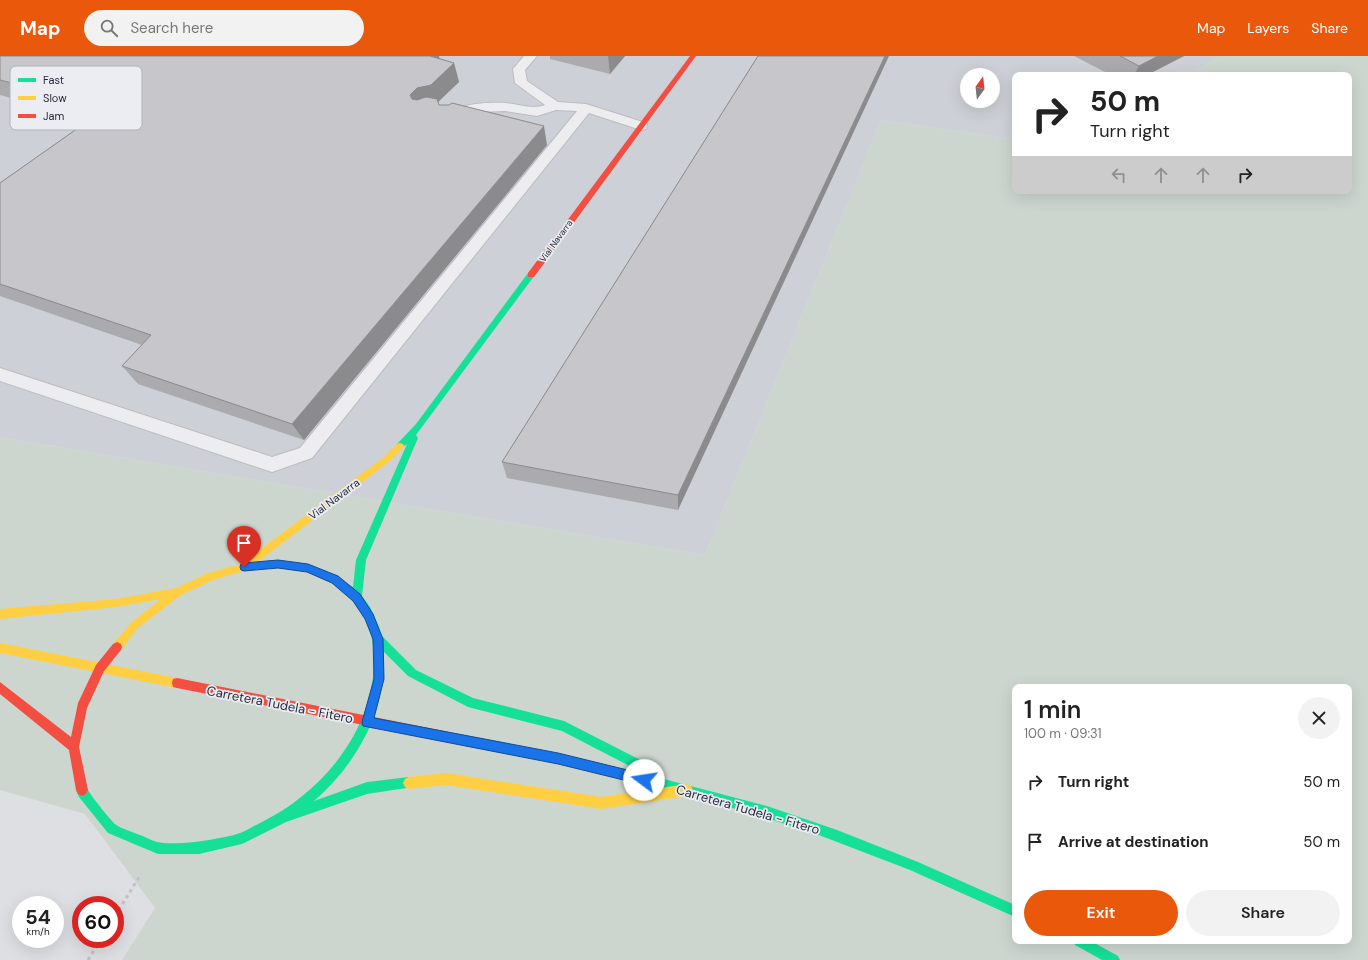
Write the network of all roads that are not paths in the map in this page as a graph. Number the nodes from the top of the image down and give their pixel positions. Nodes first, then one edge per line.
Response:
1 (530, 56) edge
2 (693, 56) edge
3 (555, 106) junction
4 (586, 108) junction
5 (441, 109) edge
6 (469, 110) junction
7 (449, 120) edge
8 (641, 126) junction
9 (0, 374) edge
10 (419, 426) junction
11 (244, 567) junction
12 (178, 592) junction
13 (357, 597) junction
14 (0, 614) edge
15 (378, 639) junction
16 (0, 648) edge
17 (100, 668) junction
18 (0, 687) edge
19 (367, 722) junction
20 (74, 747) junction
21 (687, 790) junction
22 (284, 817) junction
23 (1012, 910) edge
24 (1085, 944) edge
25 (1114, 960) edge

1 - 3 lane
2 - 8 main road, Vial Navarra
3 - 4 lane
3 - 6 lane
4 - 8 lane
4 - 9 lane
5 - 6 lane
6 - 7 lane
8 - 10 main road, Vial Navarra
10 - 11 main road, Vial Navarra
10 - 13 main road, Vial Navarra
11 - 12 main road
11 - 13 main road
12 - 14 main road
12 - 17 main road
13 - 15 main road
15 - 19 main road
15 - 21 main road
16 - 17 main road, Carretera Tudela - Fitero
17 - 19 main road, Carretera Tudela - Fitero
17 - 20 main road
18 - 20 main road
19 - 21 main road, Carretera Tudela - Fitero
19 - 22 main road
20 - 22 main road
21 - 22 main road
21 - 23 main road, Carretera Tudela - Fitero
24 - 25 main road

